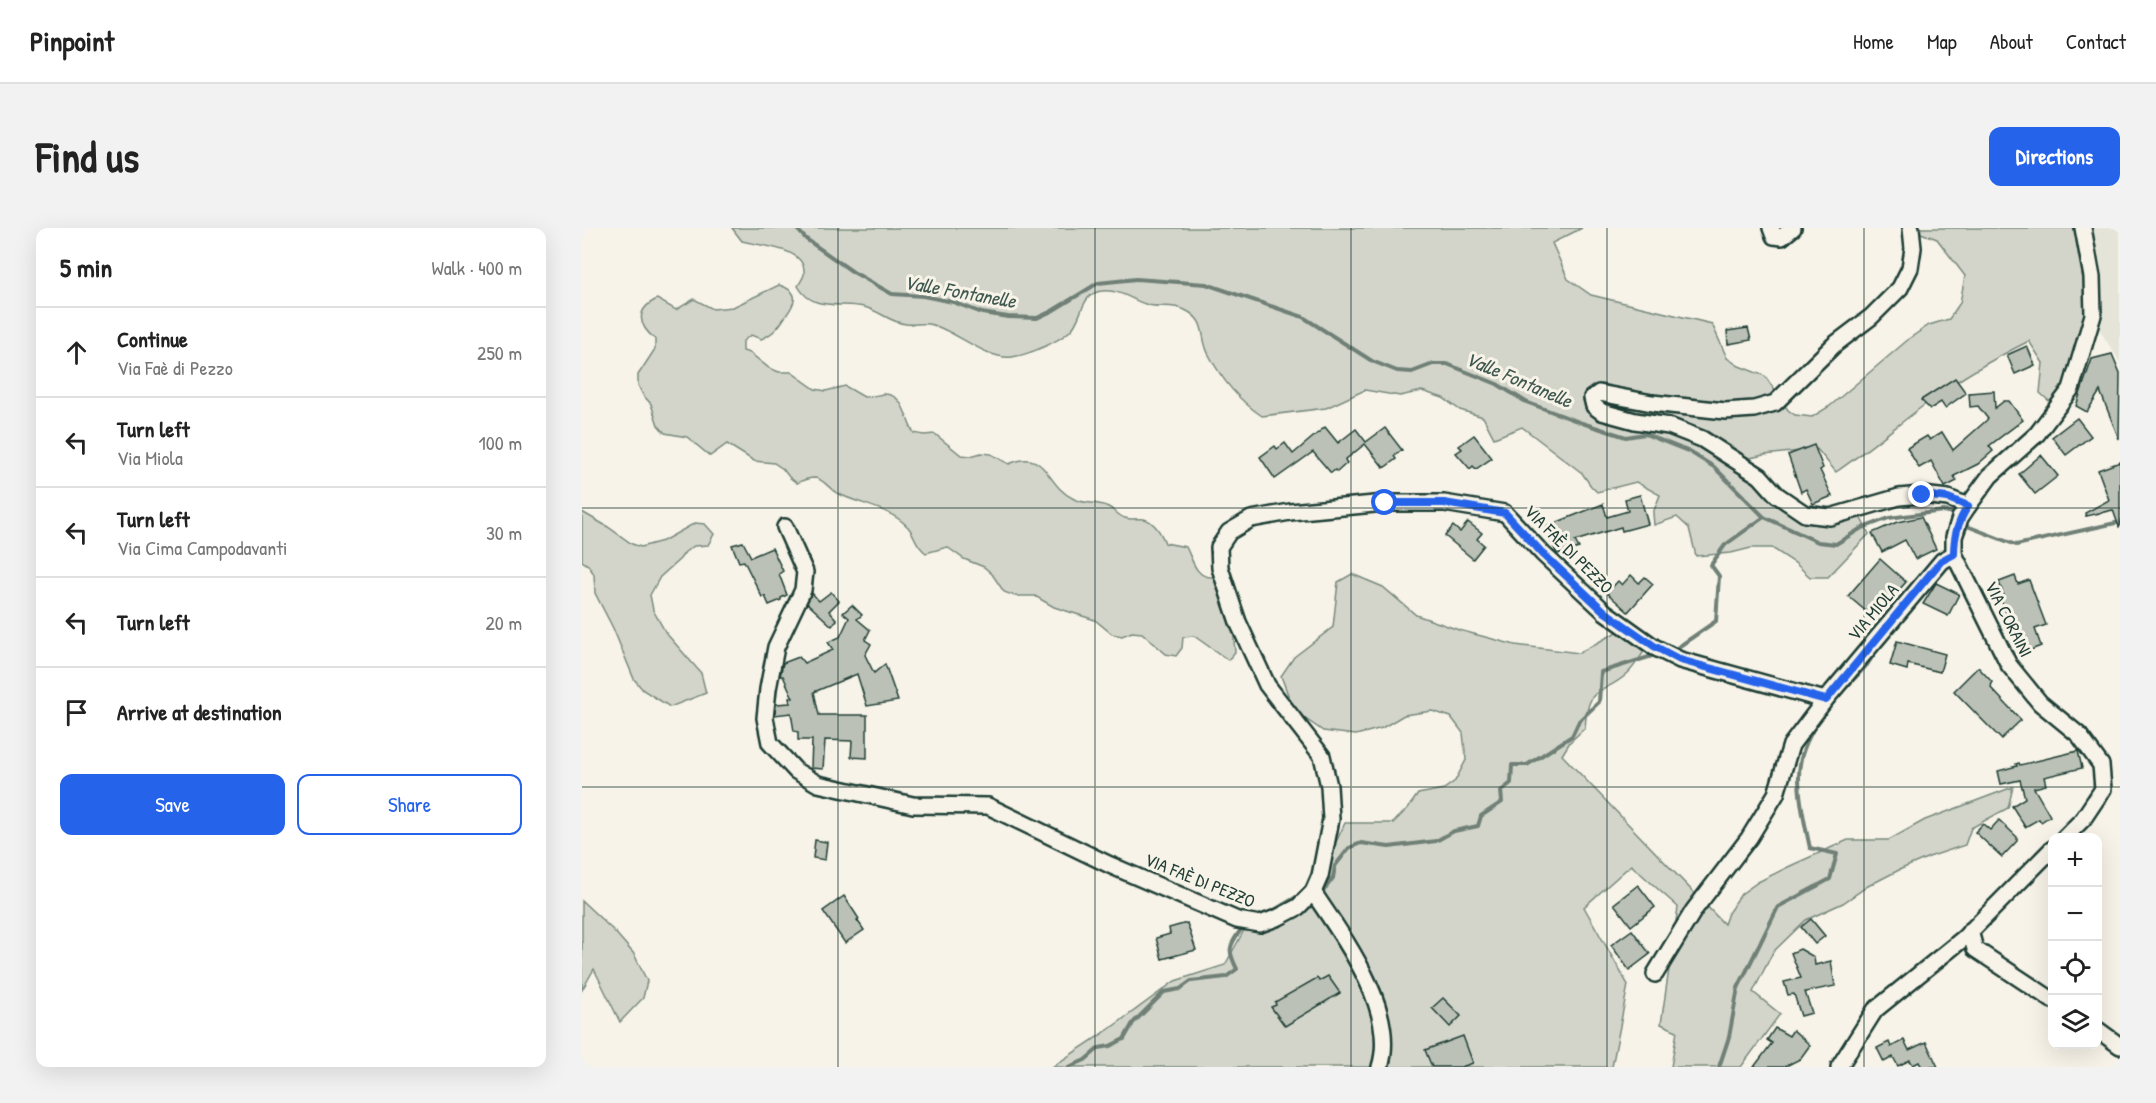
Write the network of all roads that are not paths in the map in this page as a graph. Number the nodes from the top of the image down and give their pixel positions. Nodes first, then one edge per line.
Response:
1 (1771, 228) edge
2 (1793, 228) edge
3 (1911, 228) edge
4 (2083, 228) edge
5 (1968, 506) junction
6 (785, 527) dead end
7 (1954, 554) junction
8 (1826, 700) junction
9 (2068, 833) edge
10 (2048, 853) edge
11 (1313, 892) junction
12 (1970, 931) junction
13 (1655, 974) dead end
14 (2048, 997) edge
15 (2102, 1033) edge
16 (2120, 1046) edge
17 (1380, 1067) edge
18 (1839, 1067) edge

1 - 2 street
3 - 5 street
4 - 5 street
5 - 7 street
6 - 11 street, VIA FAÈ DI PEZZO
7 - 8 street, VIA MIOLA
7 - 9 street, VIA CORAINI
8 - 11 street, VIA FAÈ DI PEZZO
8 - 13 street, VIA MIOLA
10 - 12 street
11 - 17 street
12 - 14 street
12 - 18 street
15 - 16 street

